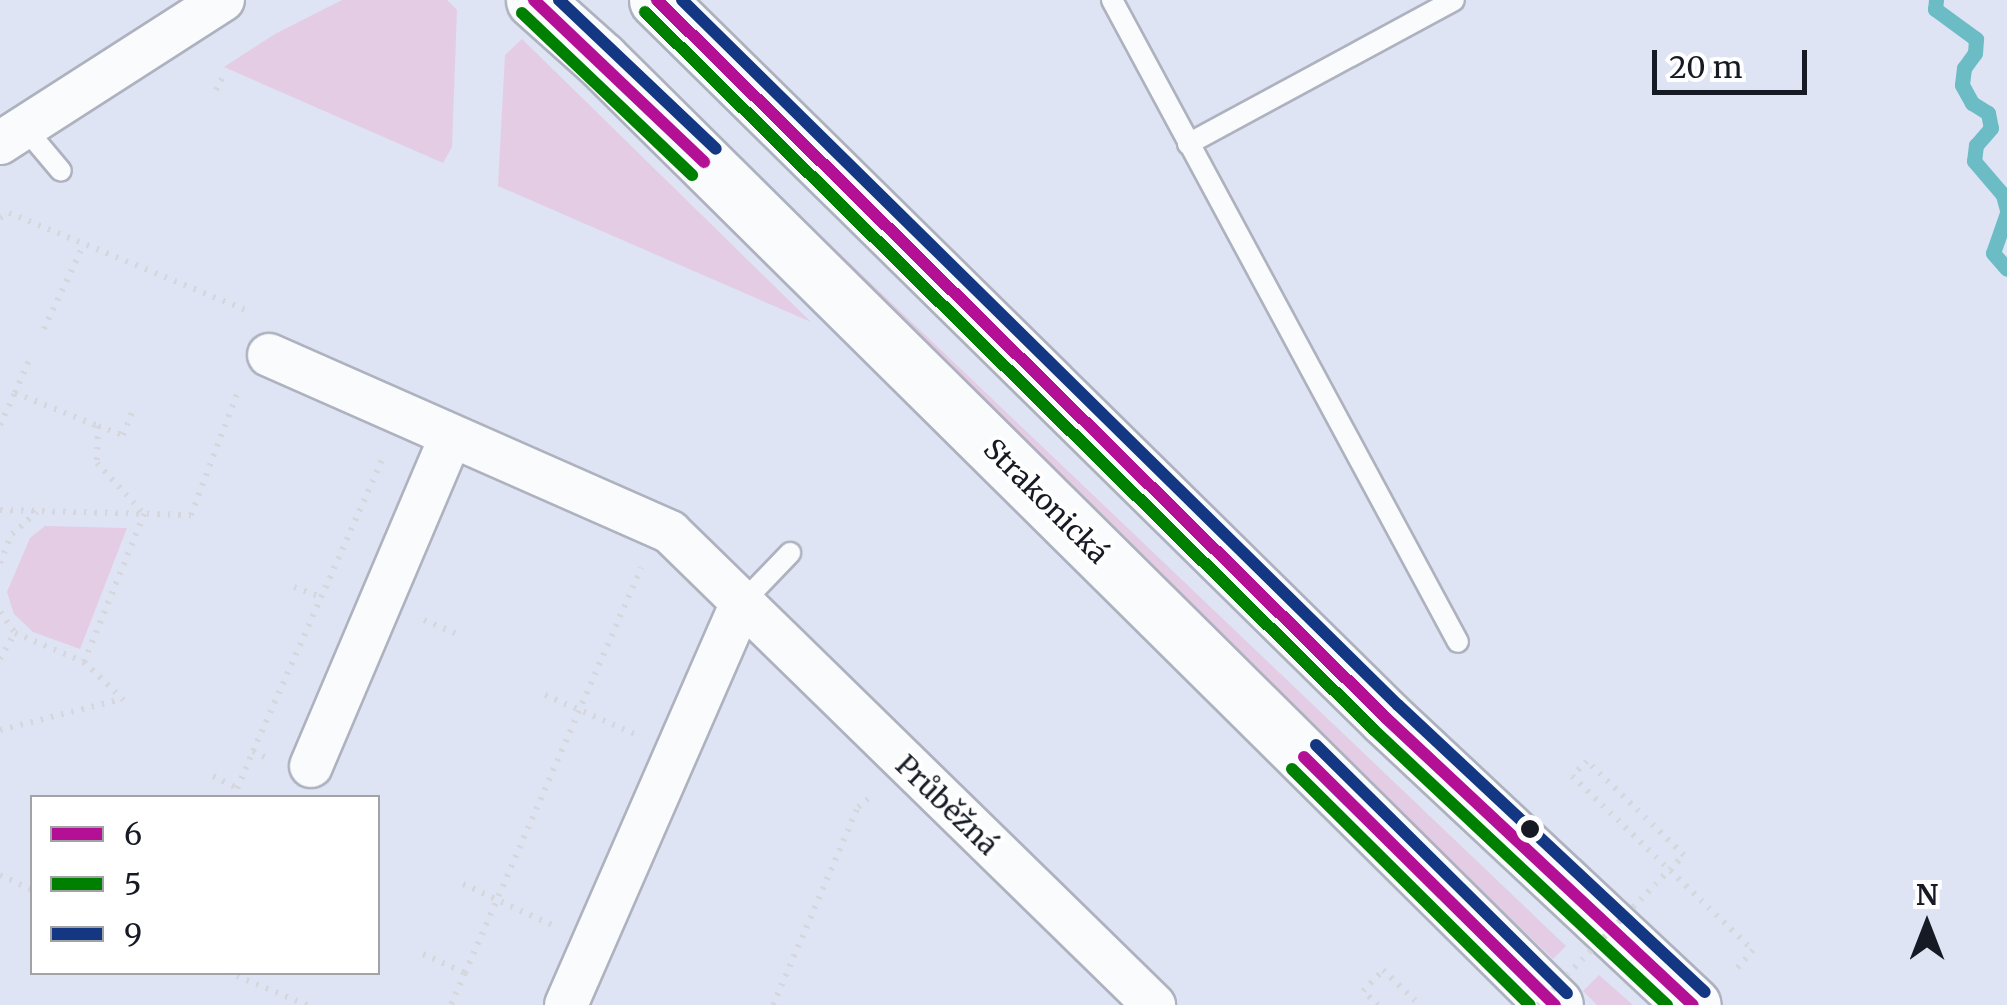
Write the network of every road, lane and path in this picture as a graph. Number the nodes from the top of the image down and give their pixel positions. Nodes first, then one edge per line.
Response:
1 (223, 0) edge
2 (534, 0) edge
3 (657, 0) edge
4 (1112, 0) edge
5 (1454, 0) edge
6 (222, 78) dead end
7 (216, 90) dead end
8 (28, 125) edge
9 (1188, 144) junction
10 (61, 172) dead end
11 (0, 218) edge
12 (84, 244) junction
13 (44, 329) dead end
14 (30, 358) dead end
15 (257, 363) junction
16 (15, 393) junction
17 (132, 413) dead end
18 (401, 415) junction
19 (0, 424) edge
20 (98, 426) junction
21 (450, 438) junction
22 (0, 510) edge
23 (38, 511) junction
24 (144, 514) junction
25 (659, 526) junction
26 (790, 553) dead end
27 (0, 562) edge
28 (741, 604) junction
29 (0, 612) edge
30 (15, 633) junction
31 (1458, 642) dead end
32 (0, 659) edge
33 (84, 662) junction
34 (545, 694) dead end
35 (580, 710) junction
36 (0, 730) edge
37 (253, 752) dead end
38 (676, 752) junction
39 (311, 766) dead end
40 (907, 766) junction
41 (213, 776) dead end
42 (238, 788) dead end
43 (0, 876) edge
44 (462, 884) dead end
45 (30, 889) edge
46 (497, 900) junction
47 (593, 944) junction
48 (424, 954) dead end
49 (466, 973) junction
50 (234, 975) edge
51 (1713, 989) edge
52 (1376, 1002) edge
53 (307, 1005) edge
54 (452, 1005) edge
55 (566, 1005) edge
56 (773, 1005) edge
57 (1154, 1005) edge
58 (1420, 1005) edge
59 (1538, 1005) edge
60 (1554, 1005) edge

1 - 8 street
2 - 60 main road, Strakonická
3 - 51 main road
4 - 9 lane
5 - 9 lane
6 - 7 path
8 - 10 lane
9 - 31 lane
11 - 12 path
12 - 13 path
12 - 15 path
14 - 16 path
15 - 18 street, Průběžná
15 - 24 path
16 - 19 path
16 - 20 path
17 - 20 path
18 - 21 street, Průběžná
18 - 37 path
20 - 24 path
21 - 25 street, Průběžná
21 - 39 street
22 - 23 path
23 - 24 path
23 - 27 path
24 - 33 path
25 - 28 street, Průběžná
25 - 35 path
26 - 28 lane
28 - 38 street
28 - 40 street, Průběžná
29 - 30 path
30 - 32 path
30 - 33 path
33 - 36 path
34 - 35 path
35 - 38 path
35 - 46 path
38 - 47 street
40 - 56 path
40 - 57 street, Průběžná
41 - 42 path
43 - 45 path
44 - 46 path
46 - 47 path
46 - 49 path
47 - 55 street
48 - 49 path
49 - 54 path
50 - 53 path
51 - 59 path, bridge
52 - 58 path

